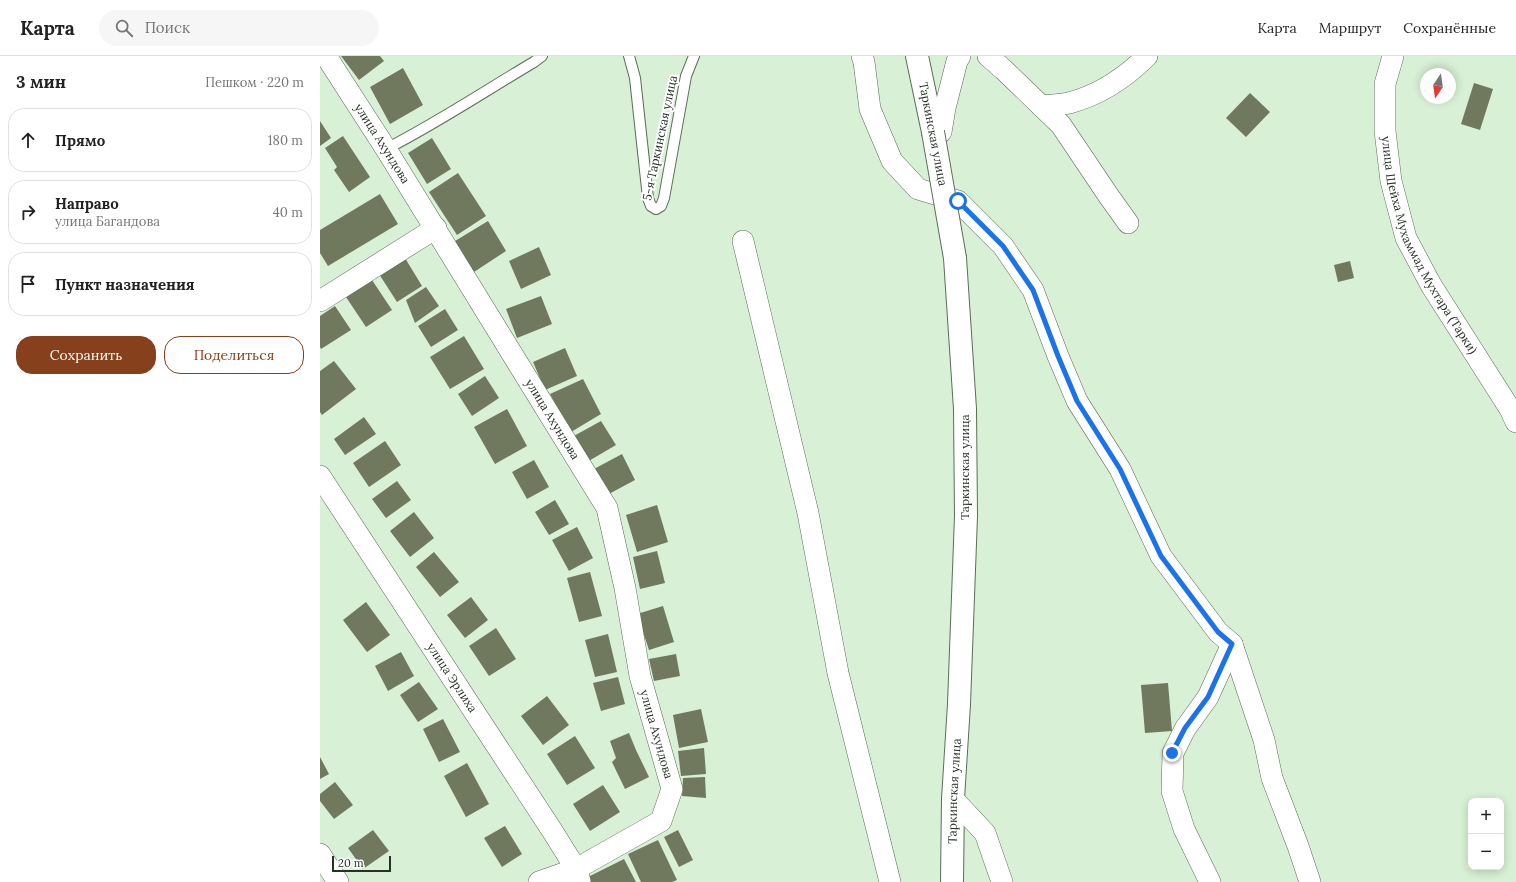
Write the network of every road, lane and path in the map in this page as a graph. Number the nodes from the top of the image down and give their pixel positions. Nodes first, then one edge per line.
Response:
1 (326, 56) edge
2 (542, 56) edge
3 (629, 56) edge
4 (694, 56) edge
5 (862, 56) edge
6 (917, 56) edge
7 (960, 56) edge
8 (988, 56) edge
9 (1147, 56) edge
10 (1393, 56) edge
11 (1041, 106) junction
12 (933, 132) junction
13 (386, 149) junction
14 (1128, 223) dead end
15 (436, 228) junction
16 (743, 241) dead end
17 (320, 301) edge
18 (1516, 422) edge
19 (320, 476) edge
20 (1232, 644) junction
21 (953, 799) junction
22 (320, 854) edge
23 (578, 876) edge
24 (338, 882) edge
25 (539, 882) edge
26 (890, 882) edge
27 (952, 882) edge
28 (1002, 882) edge
29 (1210, 882) edge
30 (1310, 882) edge

1 - 13 street, улица Ахундова
2 - 13 lane
3 - 4 lane, 5-я Таркинская улица
5 - 20 street
6 - 12 street, Таркинская улица
7 - 12 street
8 - 11 street
9 - 11 street
10 - 18 street, улица Шейха Мухаммад Мухтара (Тарки)
11 - 14 street
12 - 21 street, Таркинская улица, bridge
13 - 15 street, улица Ахундова
15 - 17 street
15 - 23 street, улица Ахундова
16 - 26 street
19 - 23 street, улица Эрлиха
20 - 29 street
20 - 30 street
21 - 27 street, Таркинская улица
21 - 28 street
22 - 24 street
23 - 25 street

